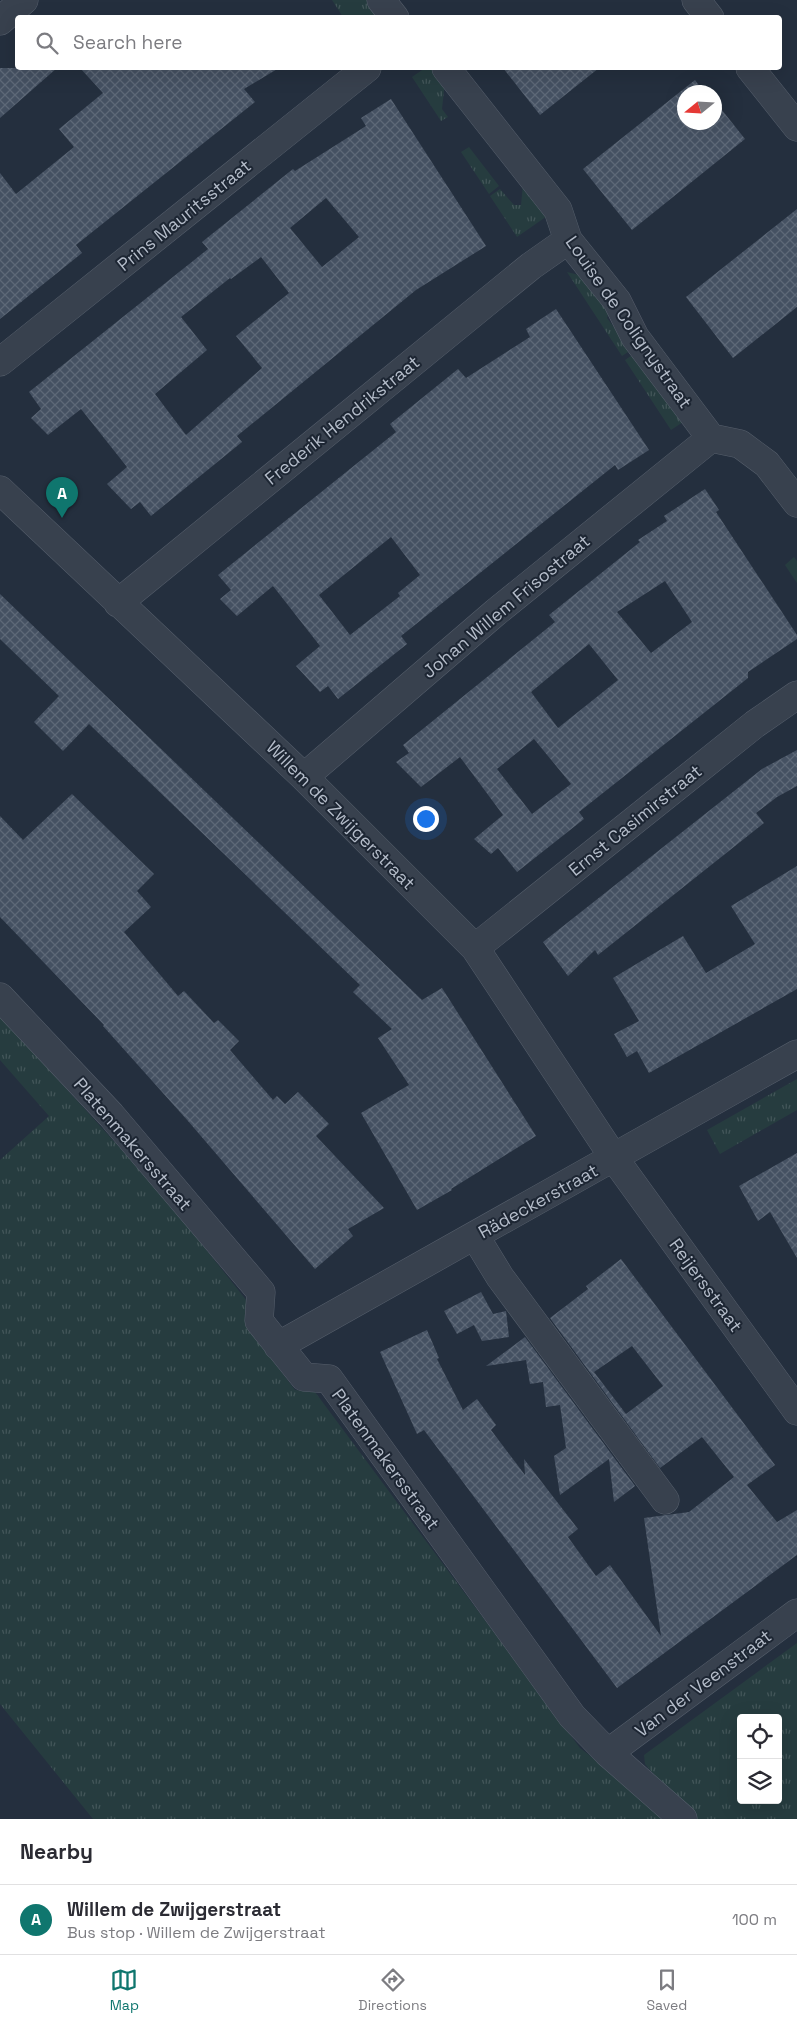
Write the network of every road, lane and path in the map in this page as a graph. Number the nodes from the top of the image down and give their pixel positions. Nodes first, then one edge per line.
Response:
1 (24, 0) edge
2 (381, 0) edge
3 (696, 0) edge
4 (393, 15) edge
5 (708, 15) edge
6 (0, 21) edge
7 (365, 70) edge
8 (448, 70) edge
9 (752, 70) edge
10 (797, 127) edge
11 (568, 240) junction
12 (0, 362) edge
13 (711, 438) junction
14 (0, 490) edge
15 (797, 503) edge
16 (118, 603) junction
17 (797, 695) edge
18 (304, 777) junction
19 (475, 948) junction
20 (0, 997) edge
21 (797, 1054) edge
22 (614, 1158) junction
23 (475, 1236) junction
24 (278, 1346) junction
25 (797, 1412) edge
26 (665, 1500) dead end
27 (797, 1613) edge
28 (608, 1753) junction
29 (683, 1819) edge

1 - 6 street
2 - 4 street
3 - 5 street
7 - 12 street, Prins Mauritsstraat
8 - 11 street, Louise de Colignystraat
9 - 10 street
11 - 13 street, Louise de Colignystraat
11 - 16 street, Frederik Hendrikstraat
13 - 15 street
13 - 18 street, Johan Willem Frisostraat
14 - 16 street, Willem de Zwijgerstraat
16 - 18 street, Willem de Zwijgerstraat
17 - 19 street, Ernst Casimirstraat
18 - 19 street, Willem de Zwijgerstraat
19 - 22 street, Willem de Zwijgerstraat
20 - 24 street, Platenmakersstraat
21 - 22 street, Rädeckerstraat
22 - 23 street, Rädeckerstraat
22 - 25 street, Reijersstraat
23 - 24 street, Rädeckerstraat
23 - 26 street
24 - 28 street, Platenmakersstraat
27 - 28 street, Van der Veenstraat
28 - 29 street, Platenmakersstraat

